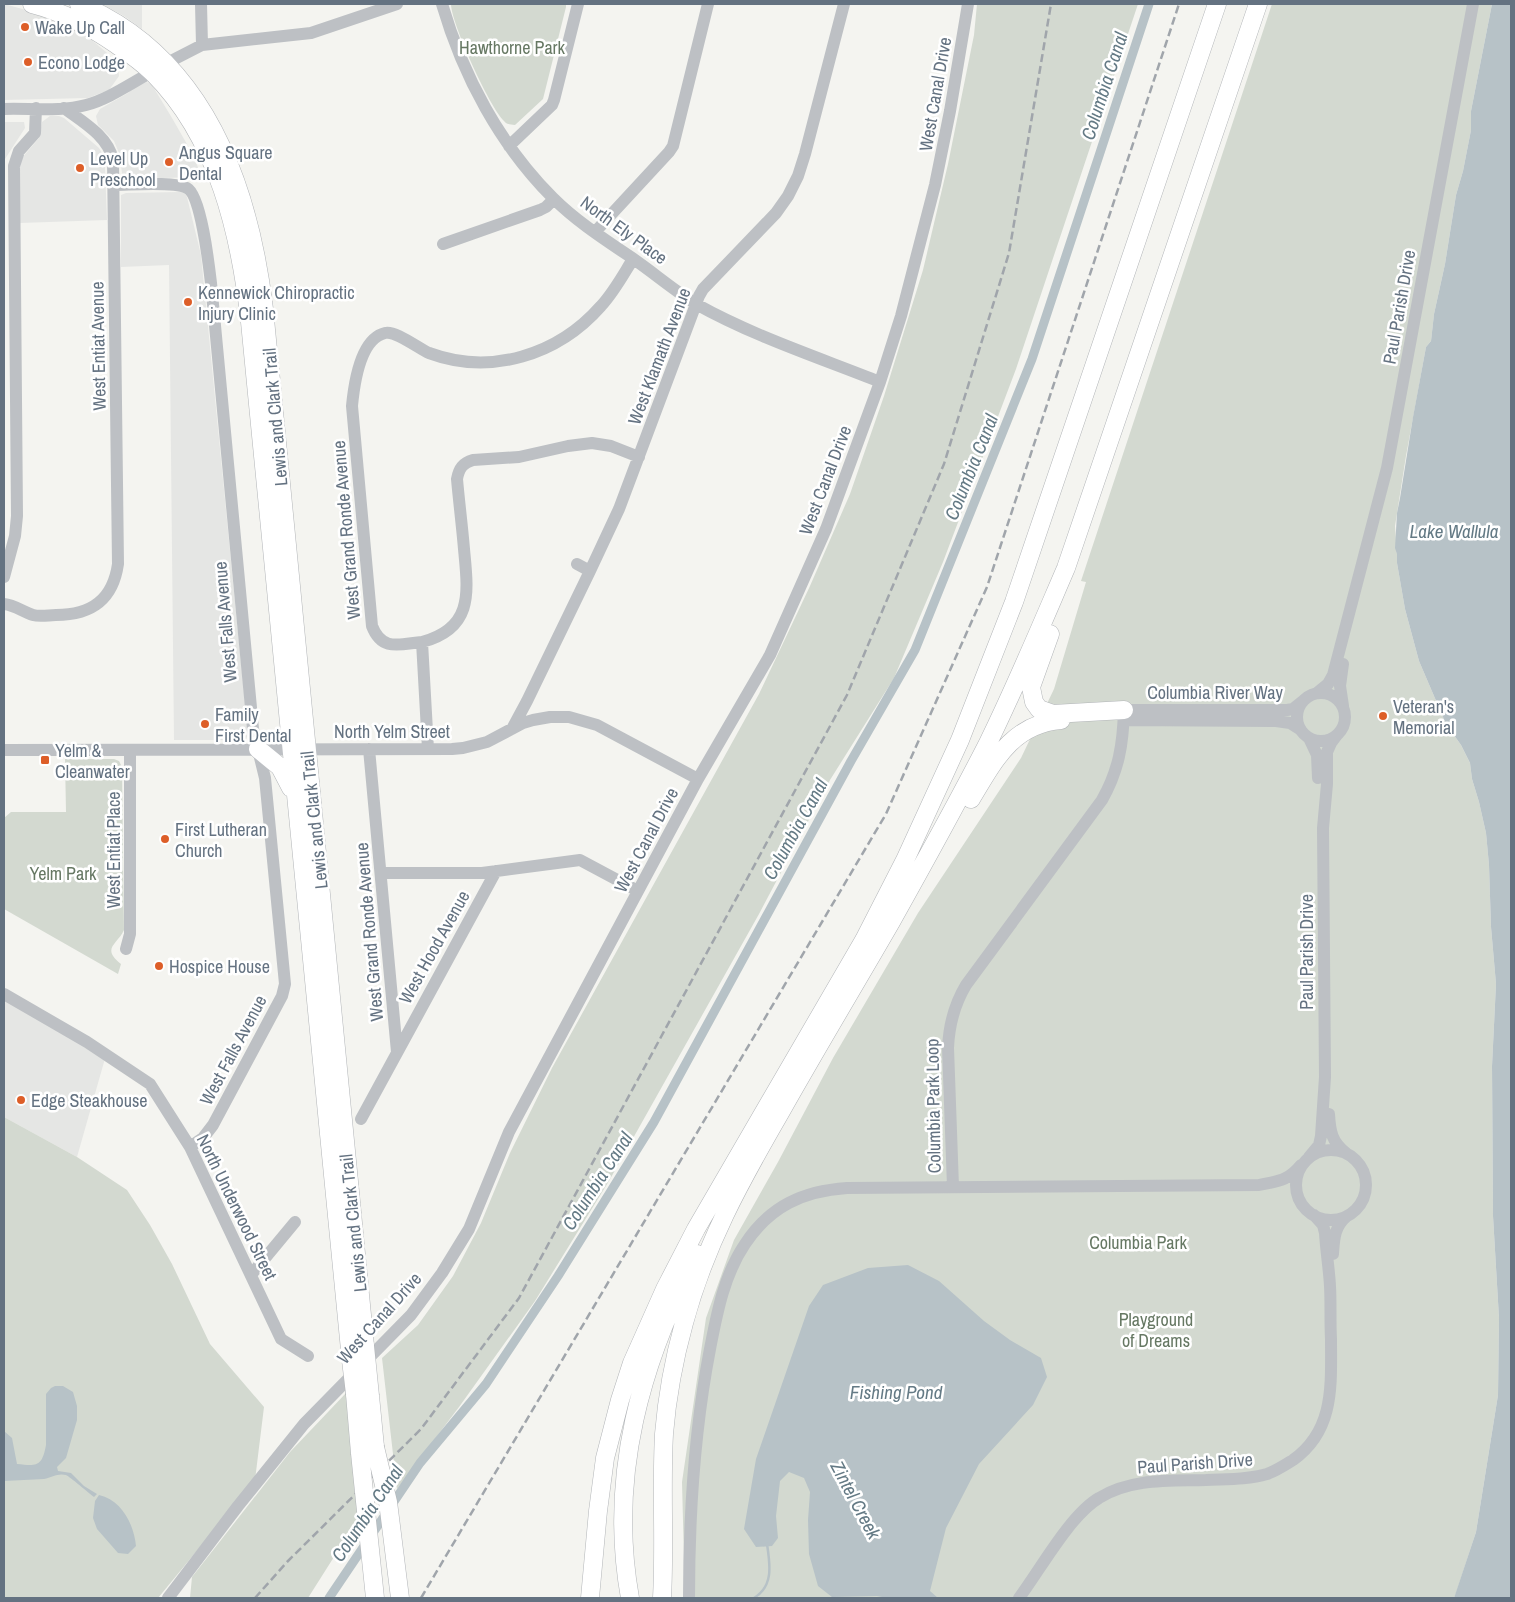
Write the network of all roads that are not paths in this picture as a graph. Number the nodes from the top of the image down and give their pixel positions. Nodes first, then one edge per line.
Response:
1 (32, 4) edge
2 (79, 4) edge
3 (201, 4) edge
4 (397, 4) edge
5 (442, 4) edge
6 (578, 4) edge
7 (708, 4) edge
8 (844, 4) edge
9 (968, 4) edge
10 (1217, 4) edge
11 (1258, 4) edge
12 (1473, 4) edge
13 (202, 44) junction
14 (159, 68) junction
15 (4, 108) edge
16 (36, 108) junction
17 (64, 108) junction
18 (509, 146) junction
19 (114, 185) junction
20 (554, 199) junction
21 (595, 232) junction
22 (443, 244) dead end
23 (633, 259) junction
24 (695, 303) junction
25 (1144, 338) junction
26 (880, 382) junction
27 (639, 457) junction
28 (577, 564) dead end
29 (590, 571) junction
30 (4, 577) edge
31 (4, 604) edge
32 (1349, 615) junction
33 (422, 642) junction
34 (1317, 693) junction
35 (1303, 701) junction
36 (1343, 707) junction
37 (1124, 715) junction
38 (512, 729) junction
39 (1305, 734) junction
40 (1337, 735) junction
41 (258, 749) junction
42 (299, 749) junction
43 (369, 749) junction
44 (428, 749) junction
45 (4, 750) edge
46 (130, 750) junction
47 (698, 779) junction
48 (296, 800) junction
49 (1323, 828) junction
50 (496, 871) junction
51 (382, 873) junction
52 (638, 891) junction
53 (891, 920) junction
54 (126, 949) dead end
55 (4, 994) edge
56 (397, 1052) junction
57 (1325, 1076) junction
58 (361, 1119) dead end
59 (190, 1147) junction
60 (1346, 1154) junction
61 (1305, 1161) junction
62 (746, 1172) junction
63 (1259, 1185) junction
64 (953, 1187) junction
65 (1301, 1203) junction
66 (1350, 1214) junction
67 (1314, 1215) junction
68 (295, 1222) dead end
69 (681, 1256) junction
70 (251, 1275) junction
71 (1330, 1284) junction
72 (308, 1356) dead end
73 (362, 1395) junction
74 (368, 1450) junction
75 (168, 1598) edge
76 (375, 1598) edge
77 (390, 1598) edge
78 (400, 1598) edge
79 (590, 1598) edge
80 (618, 1598) edge
81 (630, 1598) edge
82 (662, 1598) edge
83 (689, 1598) edge
84 (1019, 1598) edge

1 - 14 highway
2 - 14 highway
3 - 13 street
4 - 13 street
5 - 18 street, North Ely Place
6 - 18 street
7 - 21 street
8 - 24 street, West Klamath Avenue
9 - 26 street, West Canal Drive
10 - 69 highway
11 - 25 highway
12 - 32 street, Paul Parish Drive
13 - 14 street
14 - 17 street
14 - 42 highway, Lewis and Clark Trail
15 - 16 street
16 - 17 street
16 - 30 street
17 - 19 street, West Entiat Avenue
18 - 20 street, North Ely Place
19 - 31 street, West Entiat Avenue
19 - 41 street, West Falls Avenue
20 - 21 street, North Ely Place
20 - 22 street
21 - 23 street, North Ely Place
23 - 24 street, North Ely Place
23 - 33 street, West Grand Ronde Avenue
24 - 26 street, North Ely Place
24 - 27 street, West Klamath Avenue
25 - 37 highway
25 - 53 highway
26 - 47 street, West Canal Drive
27 - 29 street, West Klamath Avenue
27 - 33 street
28 - 29 street
29 - 38 street, West Klamath Avenue
32 - 34 street, Paul Parish Drive
32 - 36 street, Paul Parish Drive
33 - 44 street
34 - 35 street
34 - 36 street
35 - 37 street, Columbia River Way
35 - 39 street
36 - 40 street
37 - 39 street, Columbia River Way
37 - 53 highway
37 - 64 street, Columbia Park Loop
38 - 44 street, North Yelm Street
38 - 47 street, North Yelm Street
39 - 40 street
39 - 49 street, Paul Parish Drive
40 - 49 street, Paul Parish Drive
41 - 42 street, North Yelm Street
41 - 46 street, North Yelm Street
41 - 48 highway
41 - 59 street, West Falls Avenue
42 - 43 street, North Yelm Street
42 - 48 highway, Lewis and Clark Trail
42 - 73 highway, Lewis and Clark Trail, bridge
43 - 44 street, North Yelm Street
43 - 51 street, West Grand Ronde Avenue
45 - 46 street, North Yelm Street
46 - 54 street, West Entiat Place
47 - 52 street, West Canal Drive
48 - 73 highway, Lewis and Clark Trail, bridge
49 - 57 street, Paul Parish Drive
50 - 51 street
50 - 52 street
50 - 56 street, West Hood Avenue
51 - 56 street, West Grand Ronde Avenue
52 - 75 street, West Canal Drive
53 - 62 highway
55 - 59 street, North Underwood Street
56 - 58 street, West Hood Avenue
57 - 60 street, Paul Parish Drive
57 - 61 street, Paul Parish Drive
59 - 70 street, North Underwood Street
60 - 61 street
60 - 66 street
61 - 63 street, Columbia Park Loop
61 - 65 street
62 - 81 highway
62 - 82 highway
63 - 64 street, Columbia Park Loop
63 - 65 street, Columbia Park Loop
64 - 83 street
65 - 67 street
66 - 67 street
66 - 71 street, Paul Parish Drive
67 - 71 street, Paul Parish Drive
68 - 70 street
69 - 79 highway
69 - 80 highway
70 - 72 street, North Underwood Street
71 - 84 street, Paul Parish Drive
73 - 74 highway, Lewis and Clark Trail
74 - 76 highway, Lewis and Clark Trail, bridge
74 - 77 highway, Lewis and Clark Trail, bridge
74 - 78 highway, bridge

